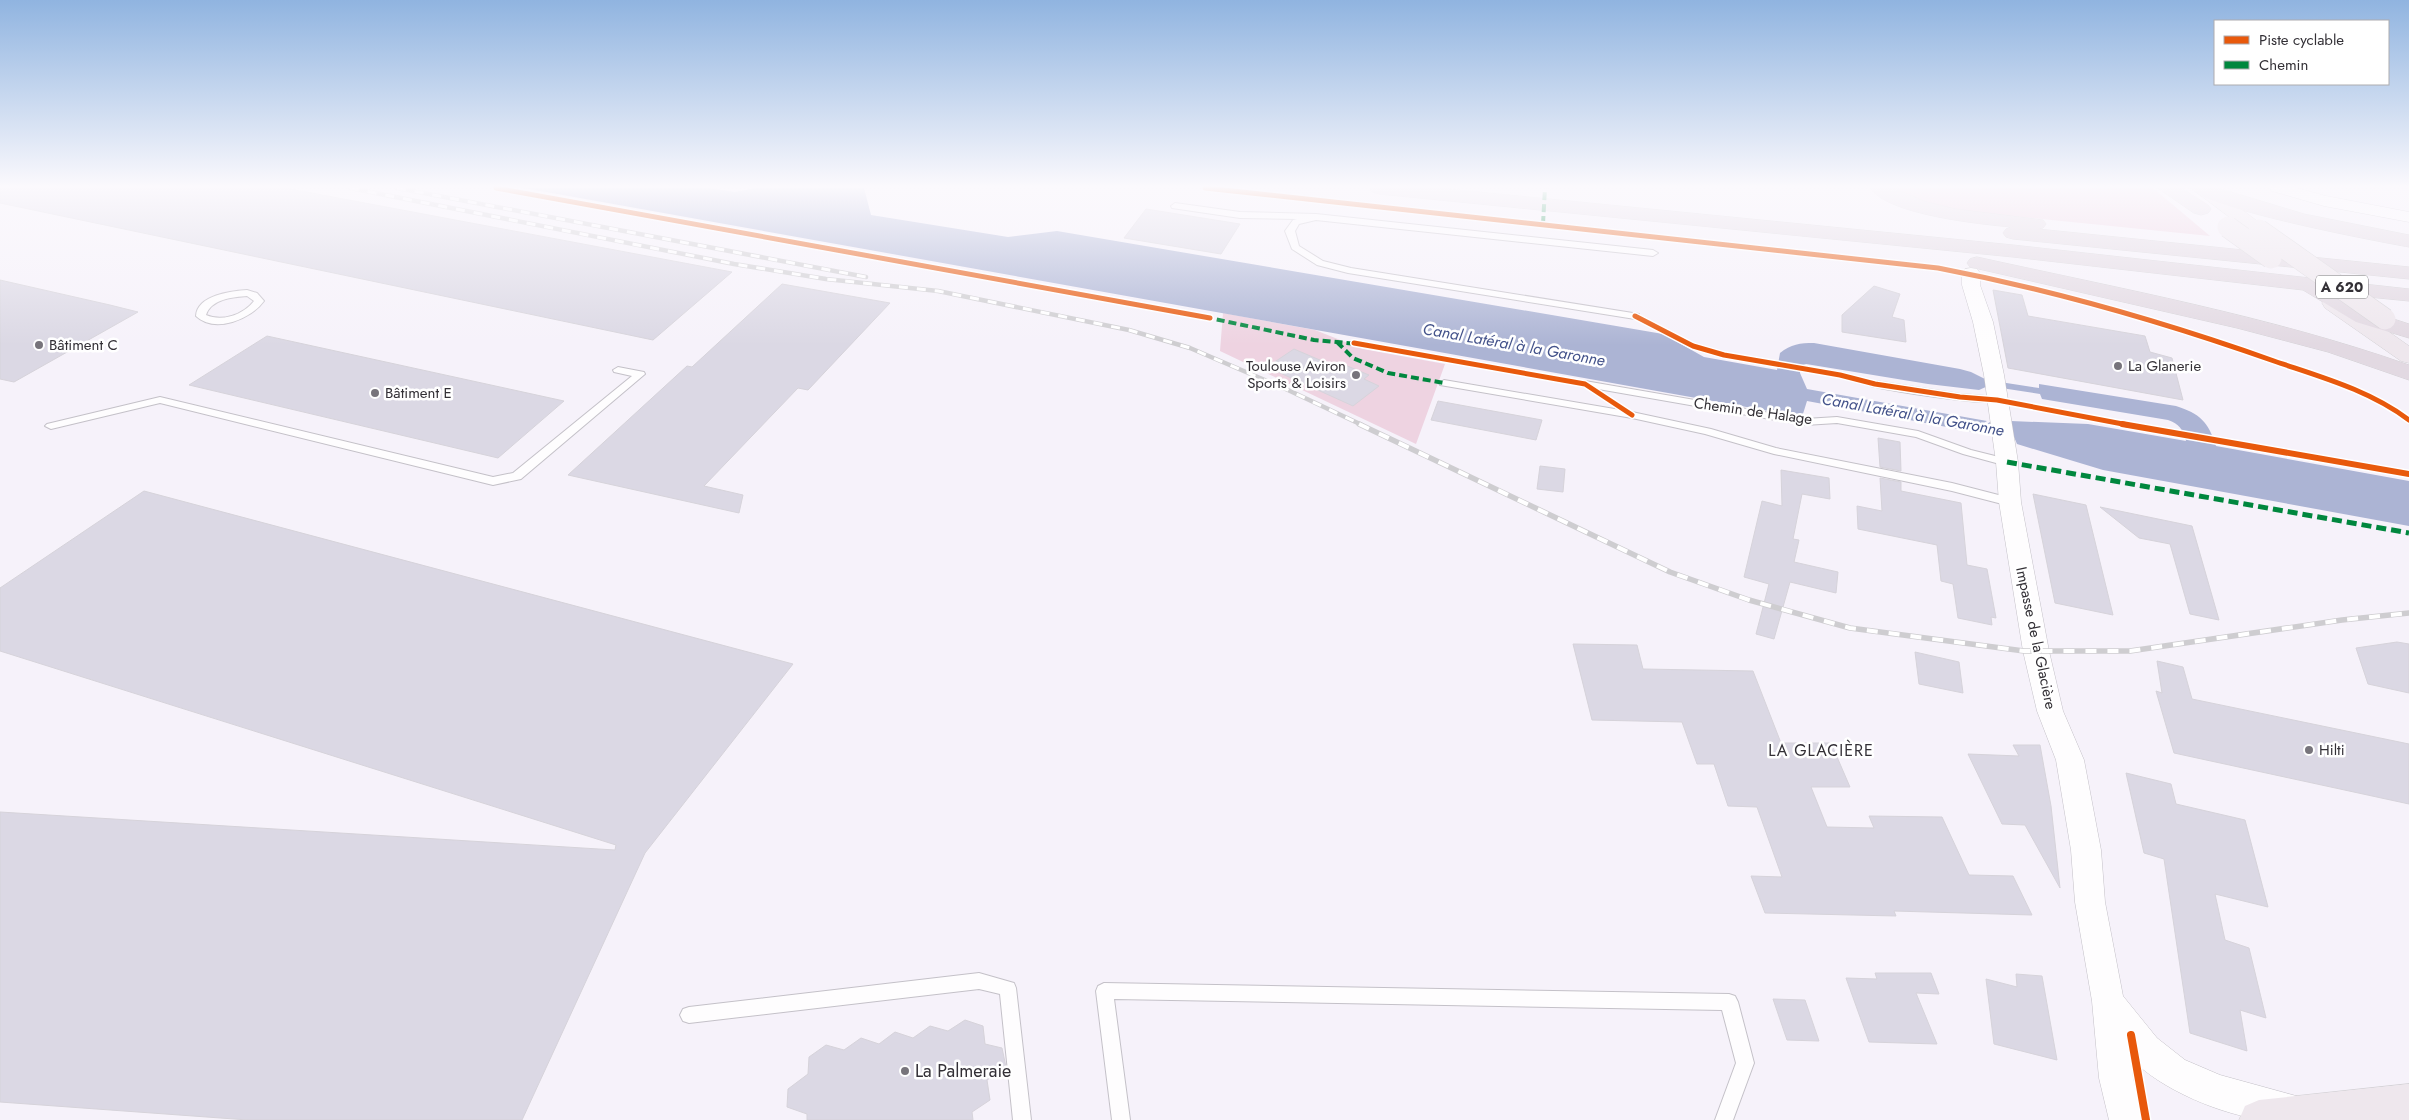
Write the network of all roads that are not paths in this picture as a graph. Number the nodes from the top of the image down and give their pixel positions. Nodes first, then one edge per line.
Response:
1 (1293, 240) edge
2 (1534, 240) edge
3 (1798, 240) edge
4 (1891, 240) edge
5 (2095, 240) edge
6 (2152, 240) edge
7 (2247, 240) edge
8 (2273, 240) edge
9 (2167, 247) junction
10 (1653, 253) dead end
11 (1971, 273) dead end
12 (2409, 273) edge
13 (2312, 287) joint
14 (2409, 295) edge
15 (210, 302) joint
16 (1635, 316) dead end
17 (2386, 325) edge
18 (2409, 356) edge
19 (618, 370) dead end
20 (2409, 373) edge
21 (1444, 383) dead end
22 (1585, 384) dead end
23 (1875, 384) dead end
24 (1997, 400) junction
25 (51, 426) dead end
26 (2007, 462) junction
27 (2010, 502) junction
28 (2108, 1001) junction
29 (689, 1015) dead end
30 (2409, 1103) edge
31 (2305, 1114) junction
32 (1022, 1120) edge
33 (1121, 1120) edge
34 (1724, 1120) edge
35 (2126, 1120) edge
36 (2259, 1120) edge

1 - 16 lane
2 - 10 lane
3 - 20 highway
4 - 14 highway, A 620
5 - 9 highway, A 620
6 - 9 highway
7 - 13 main road, bridge
8 - 17 main road, bridge
9 - 12 highway, A 620
11 - 24 street, Impasse de la Glacière
13 - 17 highway
15 - 15 lane
17 - 18 main road
19 - 25 lane
21 - 27 lane
22 - 26 lane, Chemin de Halage
23 - 24 lane
24 - 26 street, Impasse de la Glacière
26 - 27 street, Impasse de la Glacière
27 - 28 street, Impasse de la Glacière
28 - 31 street, Impasse de la Glacière
28 - 35 street, Impasse de la Glacière
29 - 32 lane
30 - 31 main road
31 - 36 main road
33 - 34 lane

